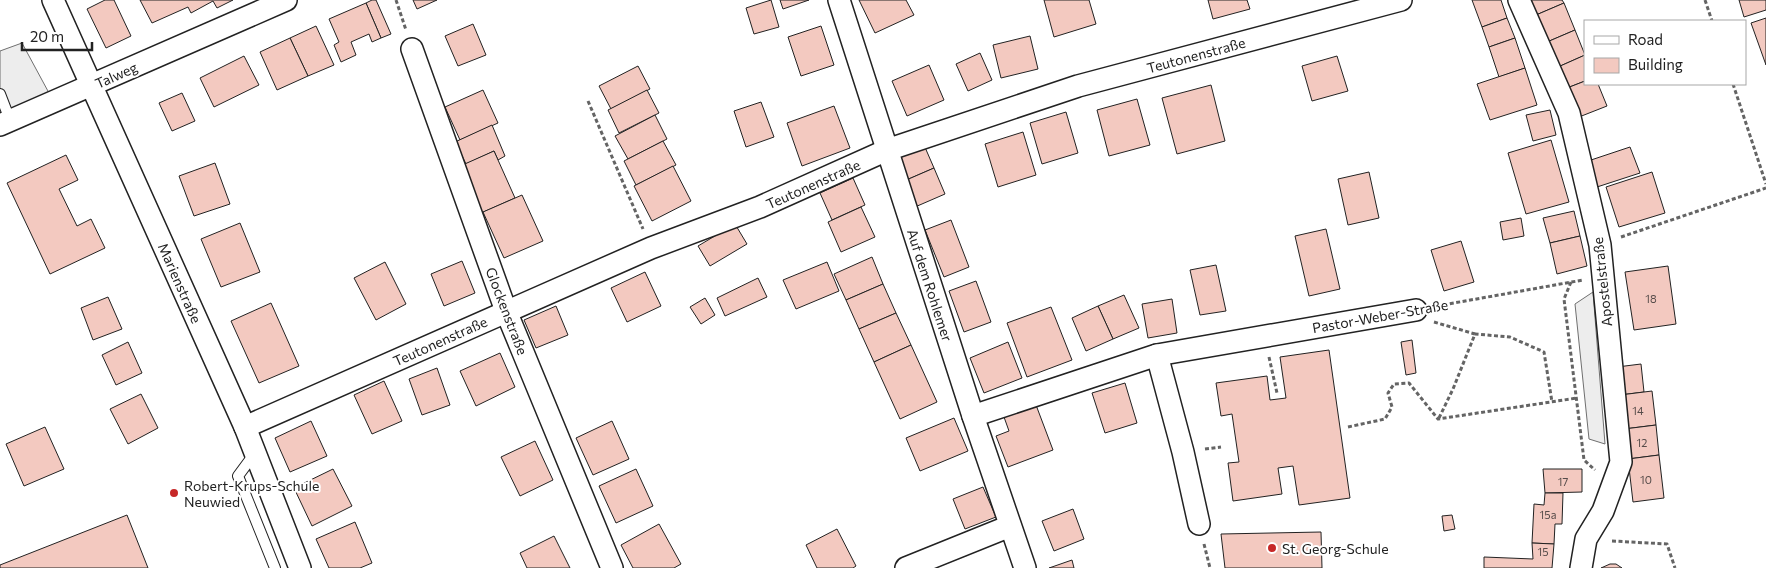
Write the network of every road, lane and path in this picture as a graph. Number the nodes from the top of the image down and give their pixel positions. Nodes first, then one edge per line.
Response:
1 (53, 0) edge
2 (286, 0) edge
3 (396, 0) edge
4 (839, 0) edge
5 (1401, 0) edge
6 (1519, 0) edge
7 (1705, 0) edge
8 (1712, 20) edge
9 (412, 49) joint
10 (1733, 85) edge
11 (91, 86) junction
12 (0, 94) edge
13 (588, 101) dead end
14 (5, 122) edge
15 (887, 150) junction
16 (1766, 184) edge
17 (1766, 188) edge
18 (1600, 245) junction
19 (651, 248) junction
20 (1602, 276) junction
21 (1571, 282) junction
22 (1416, 310) joint
23 (506, 312) junction
24 (1264, 337) junction
25 (1157, 355) junction
26 (1277, 393) dead end
27 (1577, 398) junction
28 (1552, 402) junction
29 (973, 416) junction
30 (1438, 419) junction
31 (245, 427) junction
32 (1348, 427) dead end
33 (255, 453) junction
34 (1612, 485) junction
35 (1199, 524) dead end
36 (1010, 526) junction
37 (1586, 539) junction
38 (275, 568) edge
39 (300, 568) edge
40 (612, 568) edge
41 (906, 568) edge
42 (1025, 568) edge
43 (1581, 568) edge
44 (1675, 568) edge

1 - 11 street, Marienstraße
2 - 11 street, Talweg
3 - 9 path
4 - 15 street, Auf dem Rohlemer
5 - 15 street, Teutonenstraße
6 - 18 street, Apostelstraße
7 - 8 path
9 - 23 street, Glockenstraße
10 - 16 path
11 - 14 street, Talweg
11 - 31 street, Marienstraße
12 - 14 lane
13 - 19 path
15 - 19 street, Teutonenstraße
15 - 29 street, Auf dem Rohlemer
17 - 18 path
18 - 20 street, Apostelstraße
19 - 23 street, Teutonenstraße
20 - 21 path, Pastor-Weber-Straße
20 - 34 street, Apostelstraße
21 - 22 path, Pastor-Weber-Straße
21 - 27 path
22 - 24 street, Pastor-Weber-Straße
23 - 31 street, Teutonenstraße
23 - 40 street, Glockenstraße
24 - 25 street, Pastor-Weber-Straße
24 - 26 path
25 - 29 street, Pastor-Weber-Straße
25 - 35 street
27 - 28 path
27 - 34 path
28 - 30 path
28 - 30 path
29 - 36 street, Auf dem Rohlemer
30 - 32 path
31 - 33 street, Marienstraße
33 - 38 lane
33 - 39 street, Marienstraße
34 - 37 street, Apostelstraße
36 - 41 street
36 - 42 street, Auf dem Rohlemer
37 - 43 street, Apostelstraße
37 - 44 path

